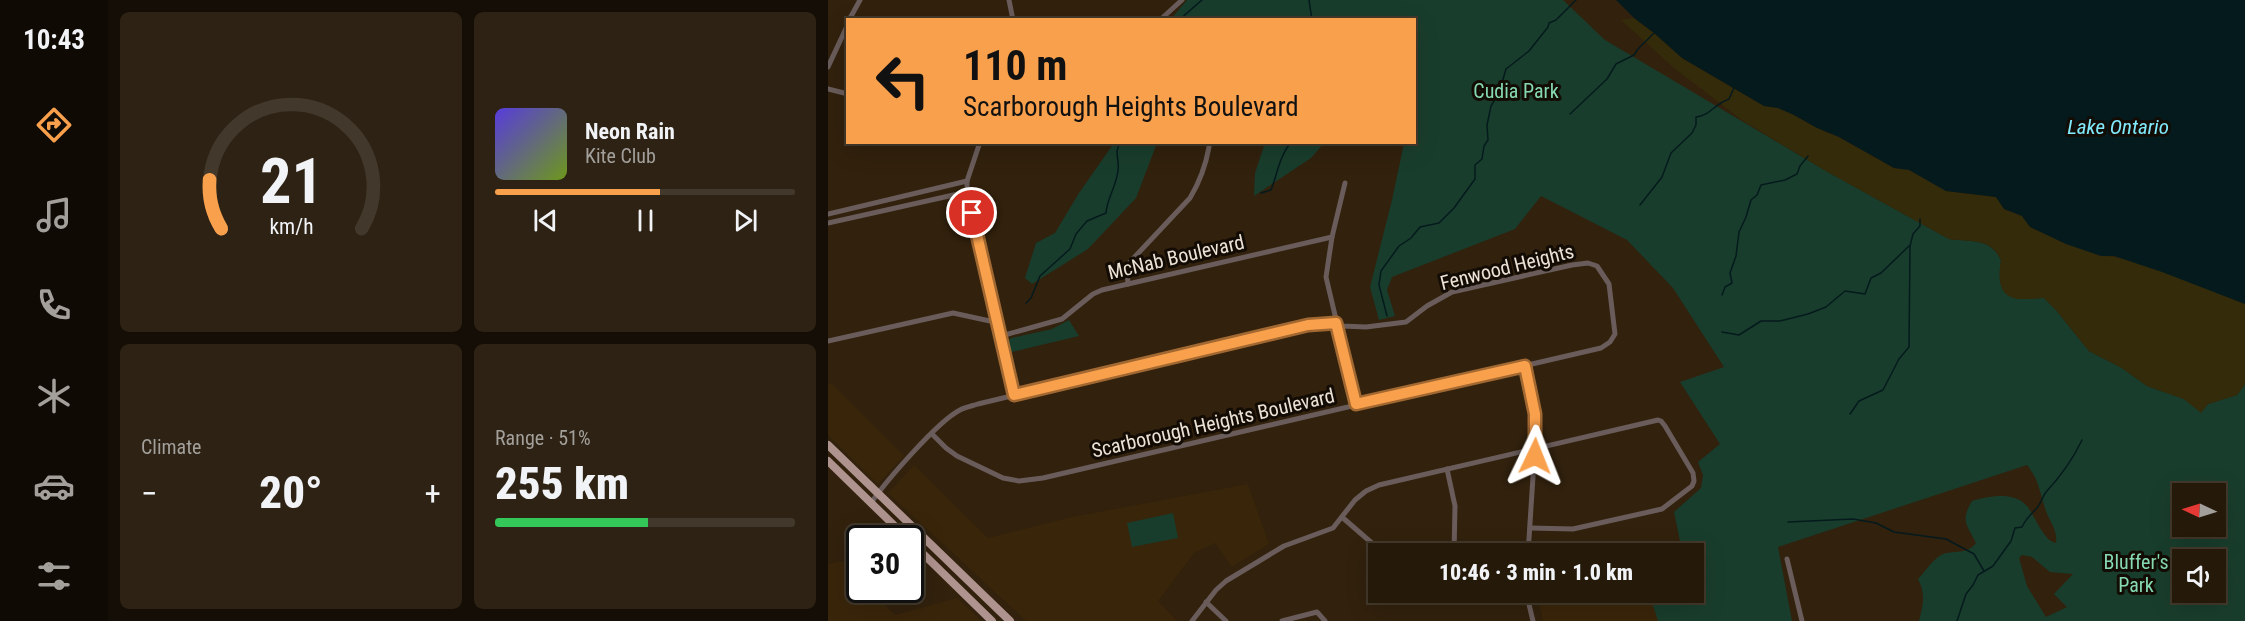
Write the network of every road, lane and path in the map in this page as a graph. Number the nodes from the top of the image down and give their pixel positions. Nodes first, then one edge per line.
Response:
1 (860, 0) edge
2 (1009, 0) edge
3 (1182, 0) edge
4 (850, 18) edge
5 (1013, 18) edge
6 (1162, 18) edge
7 (846, 26) edge
8 (828, 67) edge
9 (828, 89) edge
10 (846, 94) edge
11 (979, 144) edge
12 (1209, 147) dead end
13 (967, 181) junction
14 (1345, 183) dead end
15 (967, 192) junction
16 (828, 213) edge
17 (828, 223) edge
18 (1332, 237) junction
19 (1128, 284) junction
20 (997, 320) junction
21 (1336, 323) junction
22 (1001, 336) junction
23 (1613, 337) joint
24 (828, 341) edge
25 (1525, 366) junction
26 (1014, 395) junction
27 (1356, 404) junction
28 (932, 434) junction
29 (828, 445) edge
30 (1535, 449) junction
31 (828, 461) edge
32 (1447, 470) junction
33 (878, 493) junction
34 (872, 503) junction
35 (1342, 518) junction
36 (894, 525) edge
37 (1530, 528) junction
38 (1372, 543) edge
39 (1455, 543) edge
40 (1529, 543) edge
41 (924, 555) edge
42 (1787, 559) dead end
43 (1206, 602) junction
44 (1529, 603) edge
45 (992, 621) edge
46 (1010, 621) edge
47 (1192, 621) edge
48 (1226, 621) edge
49 (1282, 621) edge
50 (1325, 621) edge
51 (1533, 621) edge
52 (1802, 621) edge

1 - 4 street
2 - 5 street
3 - 6 street
7 - 8 street
9 - 10 street
11 - 13 street
12 - 19 street
13 - 15 street
13 - 16 street
14 - 18 street
15 - 17 street
15 - 20 street
18 - 19 street, McNab Boulevard
18 - 21 street
19 - 22 street, McNab Boulevard
20 - 22 street
20 - 24 street
21 - 23 street, Fenwood Heights
21 - 26 street, Fenwood Heights
21 - 27 street
22 - 26 street
23 - 25 street, Scarborough Heights Boulevard
25 - 27 street, Scarborough Heights Boulevard
25 - 30 street
26 - 28 street, Fenwood Heights
27 - 28 street, Scarborough Heights Boulevard
28 - 33 street, Fenwood Heights
29 - 33 main road
30 - 32 street
30 - 37 street
30 - 37 street
31 - 34 main road
32 - 35 street
32 - 39 street
33 - 34 street, Fenwood Heights
33 - 46 main road
34 - 36 main road
35 - 38 street
35 - 43 street
37 - 40 street
41 - 45 main road
42 - 52 street
43 - 47 street
43 - 48 street
44 - 51 street
49 - 50 street

